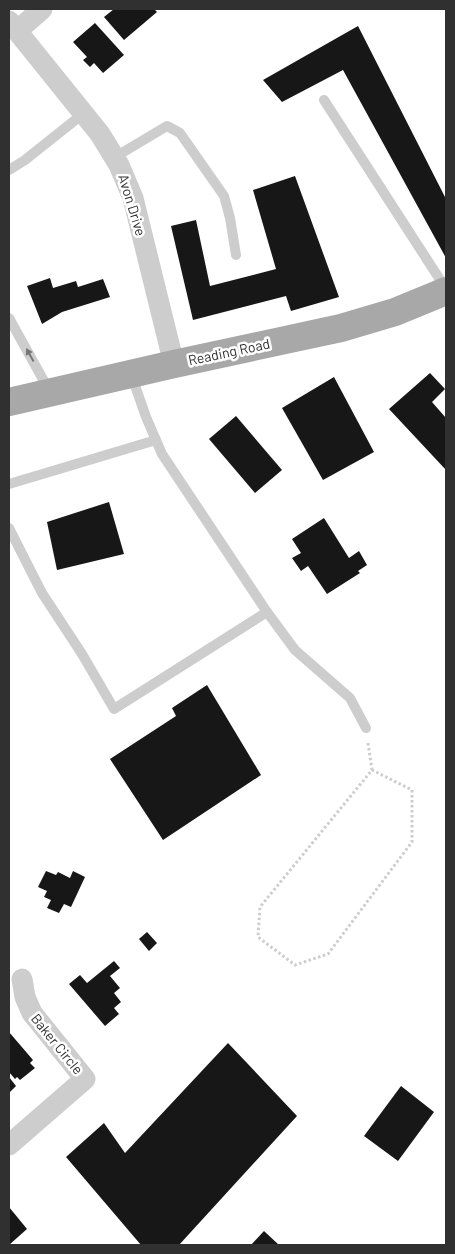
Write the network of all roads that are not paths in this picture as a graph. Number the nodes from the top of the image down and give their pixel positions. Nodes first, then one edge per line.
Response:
1 (42, 9) edge
2 (13, 26) edge
3 (324, 100) dead end
4 (84, 113) junction
5 (115, 157) junction
6 (9, 170) edge
7 (236, 256) dead end
8 (446, 290) edge
9 (9, 318) edge
10 (174, 364) junction
11 (130, 374) junction
12 (50, 393) junction
13 (9, 402) edge
14 (156, 440) junction
15 (9, 484) edge
16 (9, 528) edge
17 (267, 612) junction
18 (366, 728) road end
19 (16, 977) edge
20 (9, 1145) edge

1 - 2 street
2 - 4 street, Avon Drive
3 - 8 lane
4 - 5 street, Avon Drive
4 - 6 lane
5 - 7 lane
5 - 10 street, Avon Drive
8 - 10 main road, Reading Road
12 -> 9 lane
10 - 11 main road, Reading Road
11 - 12 main road, Reading Road
11 - 14 lane
12 - 13 main road, Reading Road
14 - 15 lane
14 - 17 lane
16 - 17 lane
17 - 18 lane
19 - 20 street, Baker Circle

